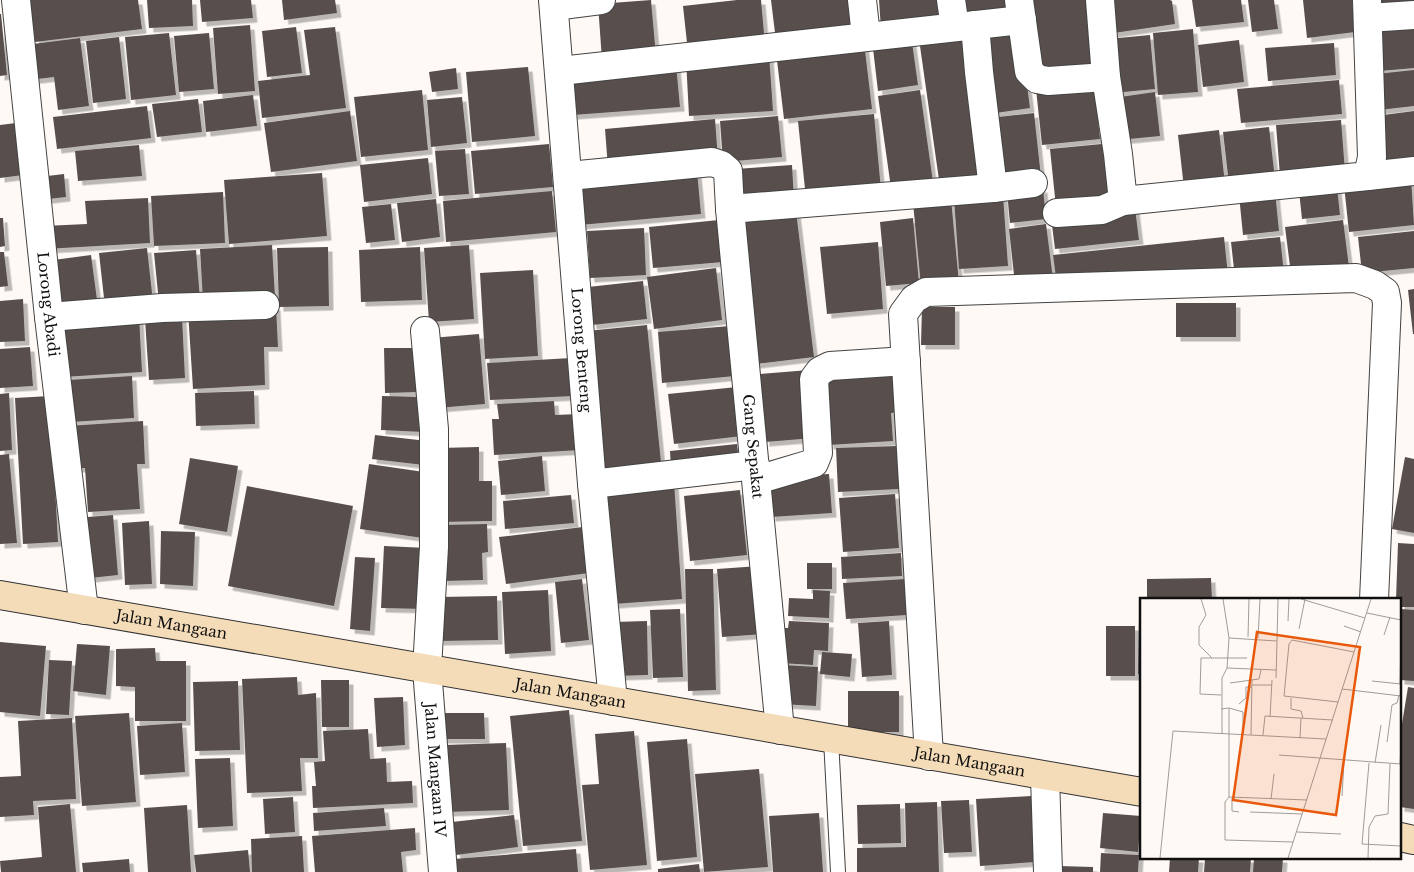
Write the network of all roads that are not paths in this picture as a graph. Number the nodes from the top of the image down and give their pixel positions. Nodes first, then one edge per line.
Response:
1 (16, 0) edge
2 (601, 0) edge
3 (862, 0) edge
4 (951, 0) edge
5 (1100, 0) edge
6 (554, 3) edge
7 (1368, 9) edge
8 (1020, 10) edge
9 (1414, 15) edge
10 (965, 26) junction
11 (866, 36) junction
12 (560, 71) junction
13 (1106, 77) junction
14 (1414, 171) edge
15 (569, 176) junction
16 (1368, 176) junction
17 (1033, 183) dead end
18 (993, 188) junction
19 (1123, 201) junction
20 (730, 209) junction
21 (1057, 213) dead end
22 (265, 305) dead end
23 (49, 317) junction
24 (425, 331) dead end
25 (906, 360) junction
26 (756, 473) junction
27 (592, 484) junction
28 (0, 595) edge
29 (1374, 598) edge
30 (84, 610) junction
31 (427, 669) junction
32 (613, 701) junction
33 (780, 730) junction
34 (831, 739) junction
35 (928, 756) junction
36 (1045, 776) junction
37 (1140, 792) edge
38 (443, 872) edge
39 (838, 872) edge
40 (1048, 872) edge

1 - 23 street, Lorong Abadi
2 - 6 street
3 - 11 street
4 - 10 street
5 - 13 street
6 - 12 street, Lorong Benteng
7 - 9 street
7 - 16 street
8 - 10 street
8 - 13 street
10 - 11 street
10 - 18 street
11 - 12 street
12 - 15 street, Lorong Benteng
13 - 19 street
14 - 16 street
15 - 20 street, Gang Sepakat
15 - 27 street, Lorong Benteng
16 - 19 street
17 - 18 street
18 - 20 street
19 - 21 street
20 - 26 street, Gang Sepakat
22 - 23 street
23 - 30 street, Lorong Abadi
24 - 31 street, Jalan Mangaan IV
25 - 26 street
25 - 29 street
25 - 35 street
26 - 27 street
26 - 33 street, Gang Sepakat
27 - 32 street, Lorong Benteng
28 - 30 street, Jalan Mangaan
30 - 31 street, Jalan Mangaan
31 - 32 street, Jalan Mangaan
31 - 38 street, Jalan Mangaan IV
32 - 33 street, Jalan Mangaan
33 - 34 street, Jalan Mangaan
34 - 35 street, Jalan Mangaan
34 - 39 lane
35 - 36 street, Jalan Mangaan
36 - 37 street, Jalan Mangaan
36 - 40 street

